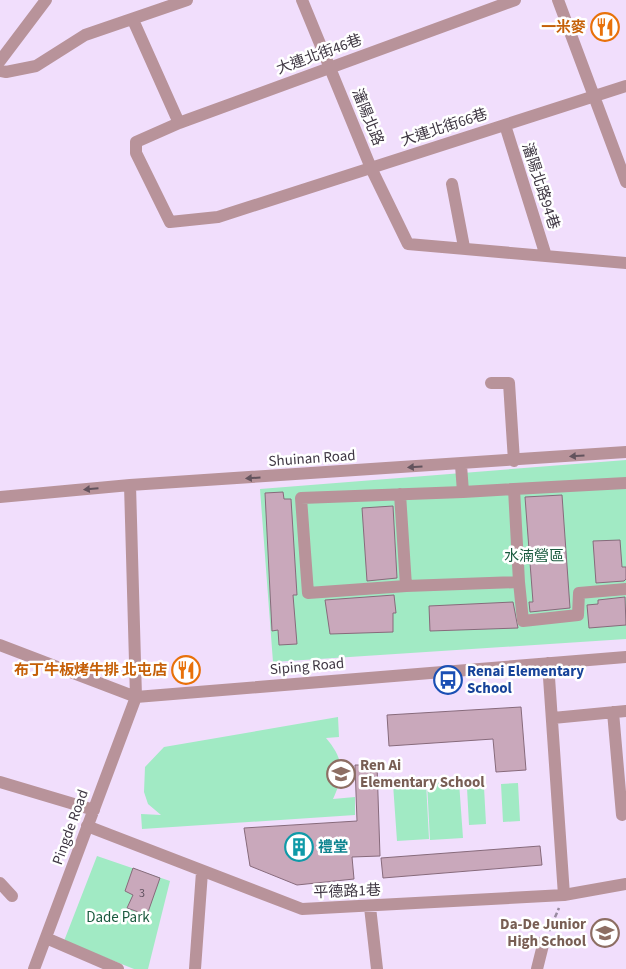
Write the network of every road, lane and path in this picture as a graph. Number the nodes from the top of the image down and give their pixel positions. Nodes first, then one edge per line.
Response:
1 (46, 0) edge
2 (187, 0) edge
3 (302, 0) edge
4 (515, 0) edge
5 (558, 0) edge
6 (133, 20) junction
7 (0, 61) edge
8 (330, 68) junction
9 (0, 71) edge
10 (626, 86) edge
11 (595, 97) junction
12 (178, 123) junction
13 (505, 125) junction
14 (136, 142) joint
15 (371, 168) junction
16 (626, 182) edge
17 (452, 184) dead end
18 (464, 247) junction
19 (546, 256) junction
20 (626, 264) edge
21 (492, 383) dead end
22 (626, 452) edge
23 (514, 461) junction
24 (461, 464) junction
25 (626, 483) edge
26 (130, 485) junction
27 (514, 489) junction
28 (463, 492) junction
29 (400, 494) junction
30 (0, 497) edge
31 (519, 582) junction
32 (406, 586) junction
33 (626, 590) edge
34 (0, 645) edge
35 (626, 657) edge
36 (548, 663) junction
37 (136, 697) junction
38 (620, 712) edge
39 (552, 718) junction
40 (0, 782) edge
41 (94, 810) junction
42 (622, 815) dead end
43 (87, 826) junction
44 (202, 872) junction
45 (0, 884) edge
46 (626, 884) edge
47 (564, 895) junction
48 (12, 896) dead end
49 (370, 906) junction
50 (46, 938) junction
51 (544, 941) joint
52 (34, 969) edge
53 (118, 969) edge
54 (195, 969) edge
55 (377, 969) edge
56 (537, 969) edge

1 - 7 street
2 - 6 street
3 - 8 street, 瀋陽北路
4 - 8 street, 大連北街46巷
5 - 11 street
6 - 9 street
6 - 12 street
8 - 12 street, 大連北街46巷
8 - 15 street, 瀋陽北路
10 - 11 street, 大連北街66巷
11 - 13 street, 大連北街66巷
11 - 16 street
12 - 14 street, 大連北街46巷
13 - 15 street, 大連北街66巷
13 - 19 street, 瀋陽北路94巷
14 - 15 street, 大連北街66巷
15 - 18 street, 瀋陽北路
17 - 18 street
18 - 19 street
19 - 20 street
21 - 23 street
22 -> 23 street, Shuinan Road
23 - 24 street, Shuinan Road
24 -> 26 street, Shuinan Road
24 - 28 street
25 - 27 street
26 -> 30 street, Shuinan Road
26 - 37 street
27 - 28 street
27 - 31 street
28 - 29 street
29 - 32 street
29 - 32 street
31 - 32 street
31 - 33 street
34 - 37 street, Siping Road
35 - 36 street, Siping Road
36 - 37 street, Siping Road
36 - 39 street
37 - 41 street, Pingde Road
38 - 39 street
38 - 42 street
39 - 47 street
40 - 41 street
41 - 43 street, Pingde Road
43 - 44 street, 平德路1巷
43 - 50 street, Pingde Road
44 - 49 street, 平德路1巷
44 - 54 street
45 - 48 street
46 - 47 street, 平德路1巷
47 - 49 street, 平德路1巷
47 - 51 path
49 - 55 street
50 - 52 street, Pingde Road
50 - 53 street
51 - 56 street

